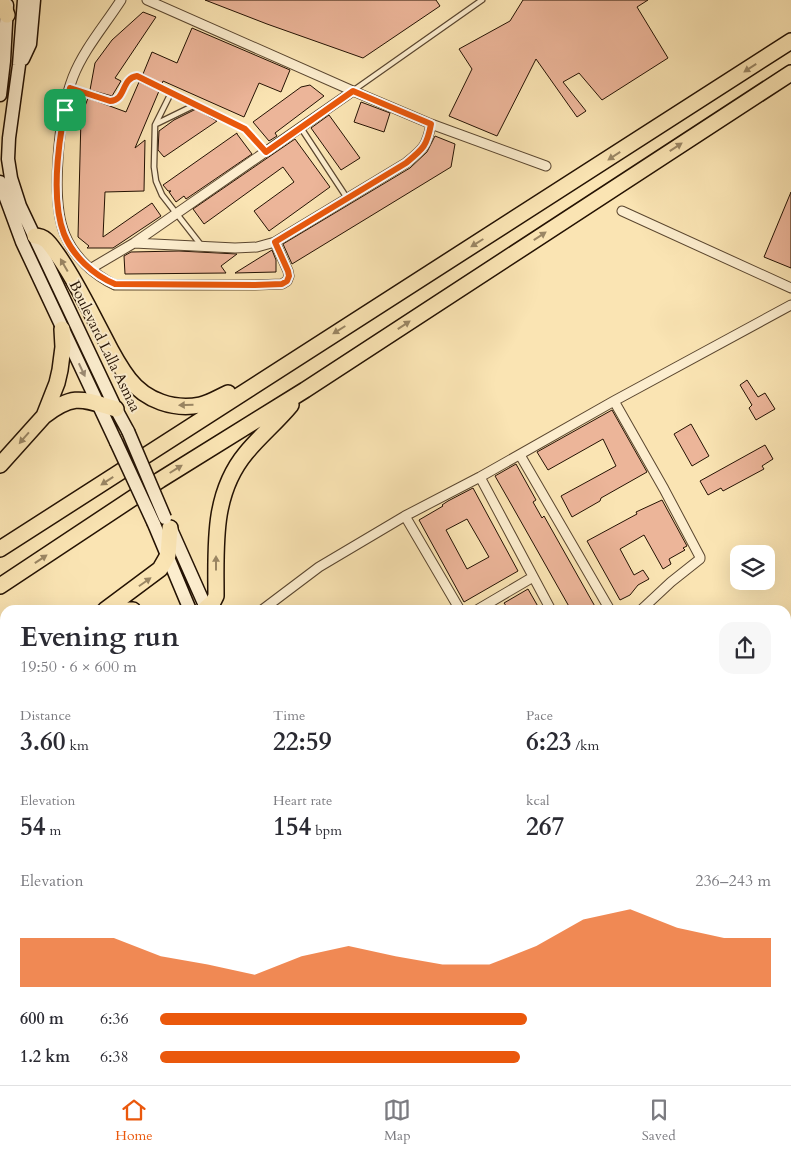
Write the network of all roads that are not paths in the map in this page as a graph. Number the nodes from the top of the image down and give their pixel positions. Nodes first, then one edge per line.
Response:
1 (1, 0) edge
2 (24, 0) edge
3 (34, 0) edge
4 (121, 0) edge
5 (148, 0) edge
6 (482, 0) edge
7 (7, 7) edge
8 (791, 41) edge
9 (19, 65) junction
10 (791, 73) edge
11 (70, 88) junction
12 (353, 91) junction
13 (171, 93) junction
14 (0, 95) edge
15 (194, 105) junction
16 (155, 124) junction
17 (431, 124) junction
18 (301, 128) junction
19 (266, 152) junction
20 (546, 166) dead end
21 (0, 182) edge
22 (347, 198) junction
23 (622, 210) dead end
24 (176, 214) junction
25 (35, 236) junction
26 (275, 242) junction
27 (134, 243) junction
28 (202, 246) junction
29 (90, 269) junction
30 (791, 288) edge
31 (791, 305) edge
32 (62, 329) junction
33 (279, 368) junction
34 (305, 390) junction
35 (614, 401) junction
36 (98, 403) junction
37 (116, 408) junction
38 (44, 416) junction
39 (520, 455) junction
40 (0, 466) edge
41 (480, 477) junction
42 (405, 516) junction
43 (168, 523) junction
44 (0, 549) edge
45 (168, 554) junction
46 (533, 577) junction
47 (0, 586) edge
48 (112, 605) edge
49 (188, 605) edge
50 (203, 605) edge
51 (210, 605) edge
52 (269, 605) edge
53 (457, 605) edge
54 (485, 605) edge
55 (548, 605) edge
56 (607, 605) edge
57 (646, 605) edge

1 - 7 main road
2 - 9 main road, Boulevard Lalla Asmaa
3 - 9 main road
4 - 11 street
5 - 12 street
6 - 12 lane
7 - 14 main road
8 -> 33 main road
9 - 25 main road, Boulevard Lalla Asmaa
34 -> 10 main road
11 - 13 lane
11 - 29 street
12 - 17 street
12 - 18 street
13 - 15 lane
13 - 16 lane
15 - 16 lane
15 - 19 lane
16 - 24 lane
17 - 20 street
17 - 22 street
18 - 19 street
18 - 22 lane
19 - 24 street
21 - 32 main road, Boulevard Lalla Asmaa
22 - 26 street
23 - 30 street
24 - 27 street
24 - 28 lane
33 -> 25 main road
25 - 37 main road, Boulevard Lalla Asmaa
26 - 28 street
26 - 29 street
27 - 28 street
27 - 29 street
31 - 35 street
32 -> 36 main road, Boulevard Lalla Asmaa
32 - 38 main road
33 -> 44 main road
47 -> 34 main road
51 -> 34 main road
35 - 39 street
35 - 57 street
36 - 37 main road
36 - 38 main road
36 - 45 main road, Boulevard Lalla Asmaa, bridge
37 - 43 main road, Boulevard Lalla Asmaa, bridge
38 -> 40 main road
39 - 41 street
39 - 56 street
41 - 42 street
41 - 46 street
42 - 52 street
42 - 53 street
43 - 45 main road
43 - 50 main road, Boulevard Lalla Asmaa
48 -> 45 main road
45 - 49 main road, Boulevard Lalla Asmaa
46 - 54 street
46 - 55 street

